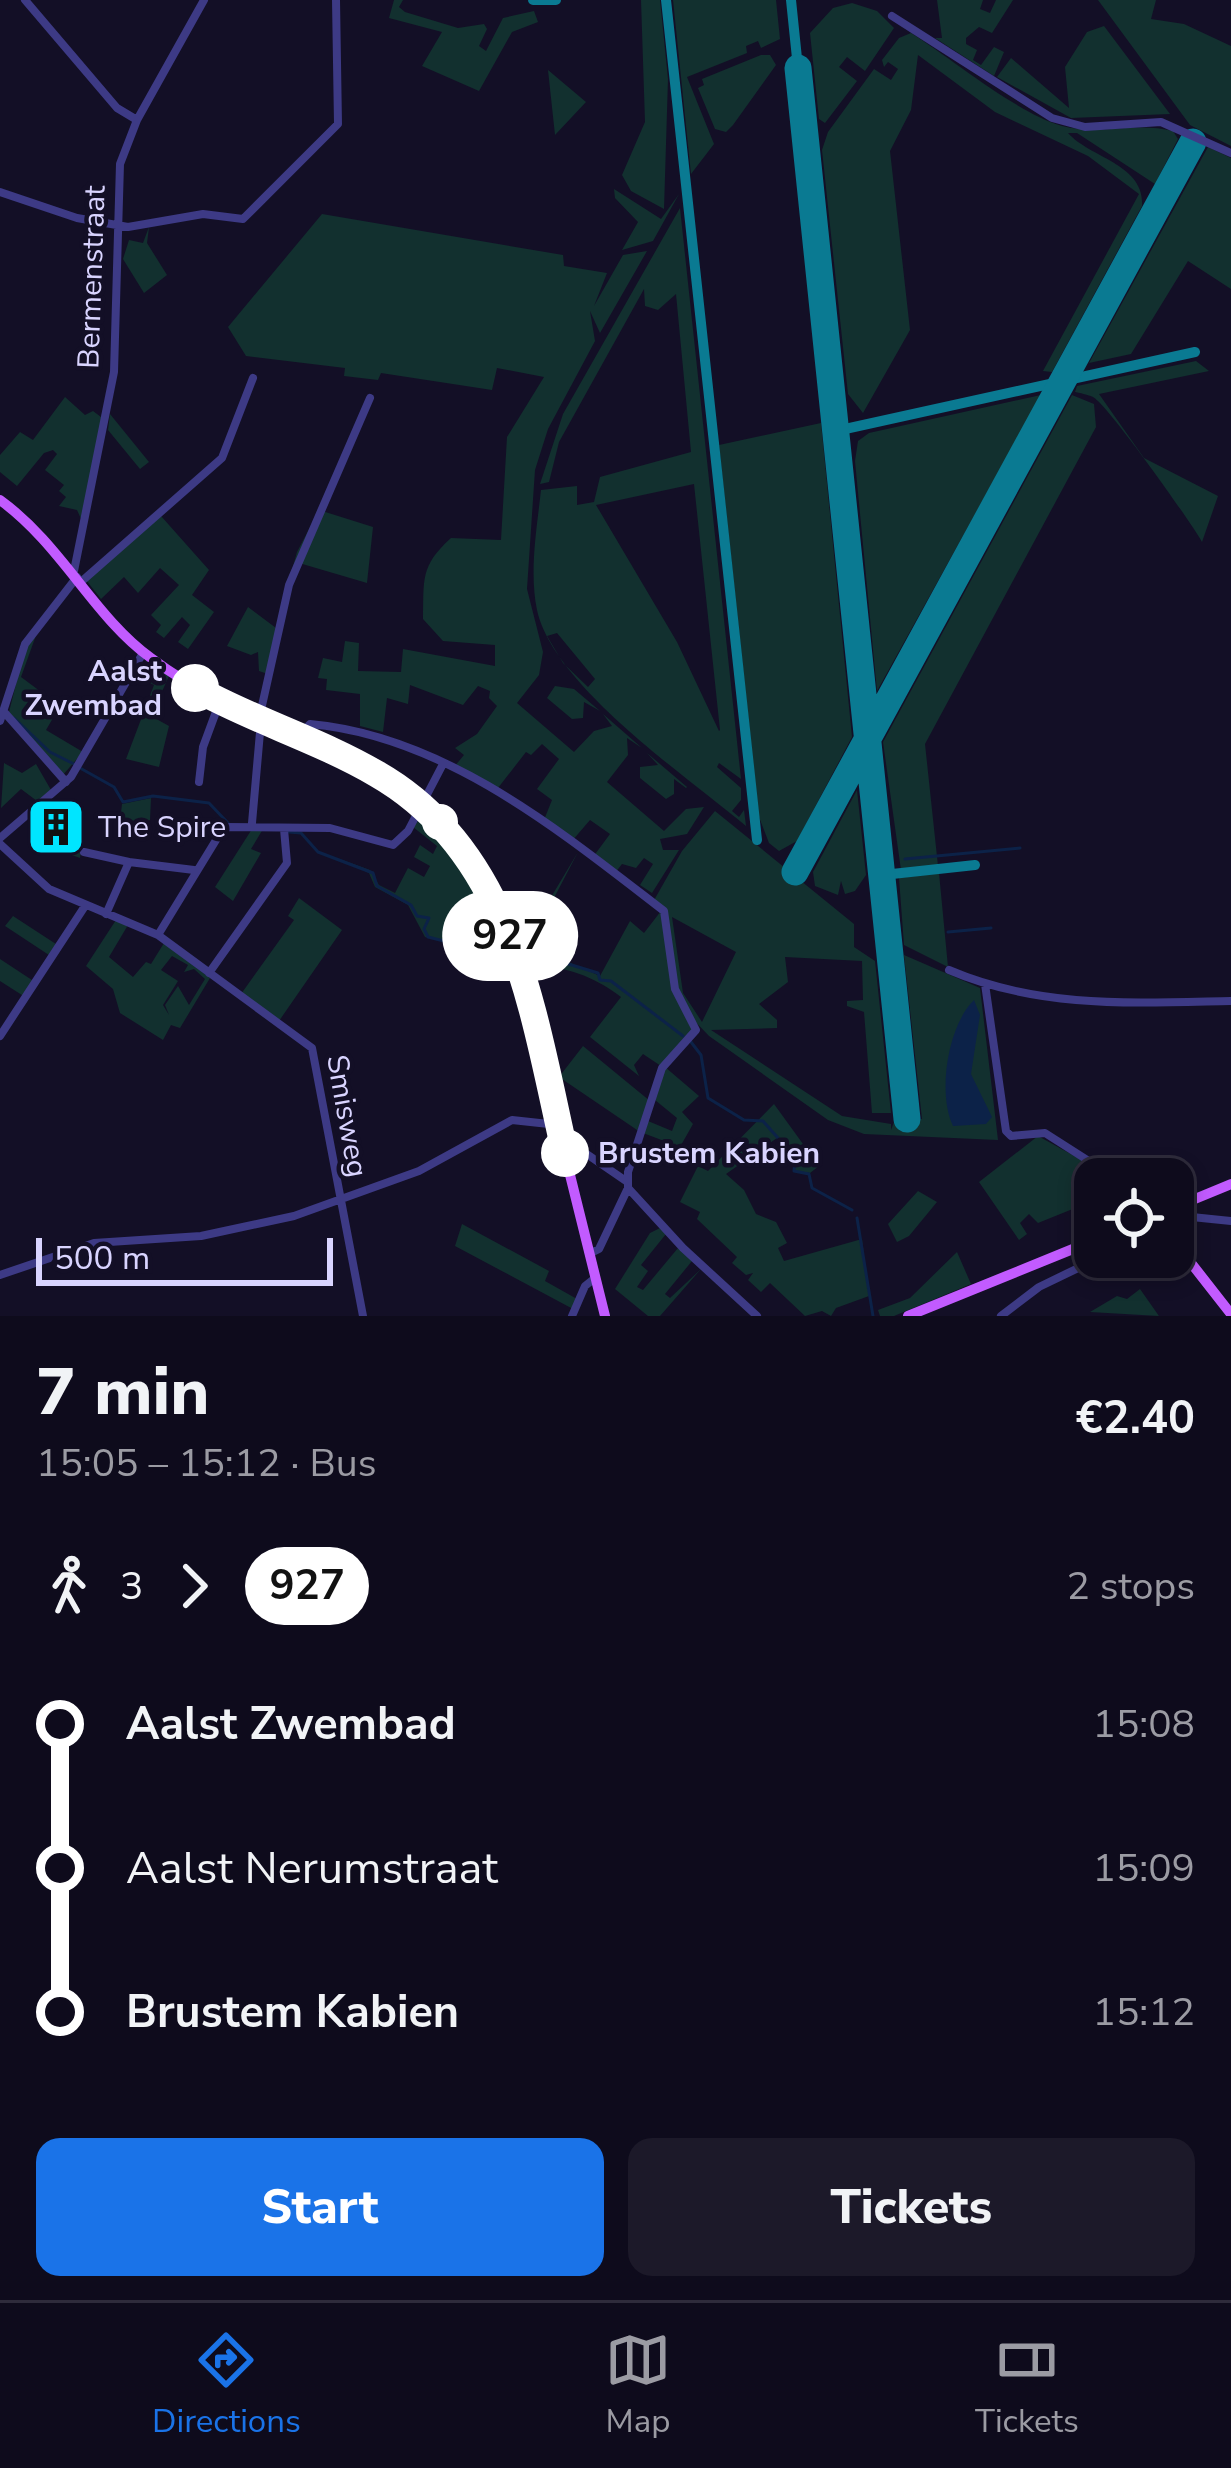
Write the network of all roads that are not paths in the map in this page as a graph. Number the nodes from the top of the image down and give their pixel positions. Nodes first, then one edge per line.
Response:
1 (25, 0) edge
2 (204, 0) edge
3 (336, 0) edge
4 (892, 16) dead end
5 (137, 120) junction
6 (1231, 153) edge
7 (0, 192) edge
8 (117, 223) junction
9 (253, 378) dead end
10 (370, 398) dead end
11 (0, 500) edge
12 (78, 576) junction
13 (143, 653) junction
14 (220, 701) junction
15 (2, 717) edge
16 (260, 719) junction
17 (298, 736) junction
18 (443, 764) junction
19 (66, 782) junction
20 (199, 782) dead end
21 (421, 805) junction
22 (252, 823) junction
23 (284, 829) junction
24 (0, 841) edge
25 (84, 852) dead end
26 (129, 862) junction
27 (194, 870) junction
28 (85, 906) junction
29 (106, 914) junction
30 (158, 935) junction
31 (949, 970) dead end
32 (209, 973) junction
33 (986, 984) junction
34 (1231, 1001) edge
35 (0, 1036) edge
36 (558, 1125) junction
37 (562, 1143) junction
38 (1084, 1158) edge
39 (1231, 1184) edge
40 (627, 1185) junction
41 (1194, 1199) edge
42 (338, 1201) junction
43 (1194, 1217) edge
44 (1231, 1221) edge
45 (1074, 1249) edge
46 (590, 1253) junction
47 (1194, 1267) edge
48 (1074, 1270) edge
49 (0, 1275) edge
50 (596, 1278) junction
51 (1231, 1314) edge
52 (363, 1316) edge
53 (572, 1316) edge
54 (605, 1316) edge
55 (757, 1316) edge
56 (908, 1316) edge
57 (1001, 1316) edge

1 - 5 street
2 - 5 street, Bermenstraat
3 - 8 street
4 - 6 street
5 - 8 street, Bermenstraat
7 - 8 street
8 - 12 street, Bermenstraat
9 - 12 street
10 - 16 street
11 - 12 main road
12 - 13 main road
12 - 15 street
13 - 14 main road
13 - 19 street
14 - 16 main road
14 - 20 street
15 - 19 street
16 - 17 main road
16 - 22 street
17 - 18 street
17 - 21 main road
18 - 21 street
18 - 40 street
19 - 24 street
21 - 23 street
21 - 36 main road
22 - 23 street
22 - 27 street
23 - 32 street
24 - 28 street, Smisweg
25 - 26 street
26 - 27 street
26 - 29 street
27 - 30 street
28 - 29 street, Smisweg
28 - 35 street
29 - 30 street, Smisweg
30 - 32 street, Smisweg
31 - 33 street
32 - 42 street, Smisweg
33 - 34 street
33 - 38 street
36 - 37 main road
36 - 42 street
37 - 40 street
37 - 46 main road
39 - 41 main road
40 - 46 street
40 - 55 street
42 - 49 street
42 - 52 street, Smisweg
43 - 44 street
45 - 56 main road
46 - 50 main road
47 - 51 main road
48 - 57 street
50 - 53 street
50 - 54 main road

